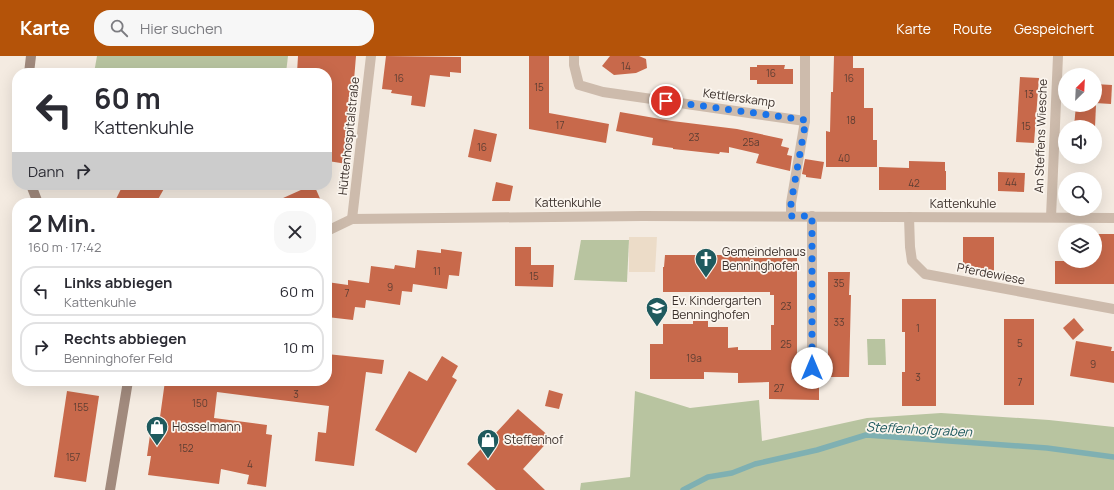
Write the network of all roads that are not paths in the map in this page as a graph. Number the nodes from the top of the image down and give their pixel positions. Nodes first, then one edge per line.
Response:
1 (31, 56) edge
2 (371, 56) edge
3 (574, 56) edge
4 (805, 56) edge
5 (1058, 56) edge
6 (29, 68) edge
7 (806, 120) junction
8 (791, 216) junction
9 (812, 216) junction
10 (909, 217) junction
11 (1051, 217) junction
12 (1114, 218) edge
13 (352, 219) junction
14 (332, 229) edge
15 (1114, 310) edge
16 (812, 368) dead end
17 (127, 386) edge
18 (110, 490) edge

1 - 6 main road
2 - 13 street, Hüttenhospitalstraße
3 - 7 street, Kettlerskamp
4 - 7 street
5 - 11 street, An Steffens Wiesche
7 - 8 street
8 - 9 street, Kattenkuhle
8 - 13 street, Kattenkuhle
9 - 10 street, Kattenkuhle
9 - 16 street
10 - 11 street, Kattenkuhle
10 - 15 street, Pferdewiese
11 - 12 street, Kattenkuhle
13 - 14 street, Kattenkuhle
17 - 18 main road

